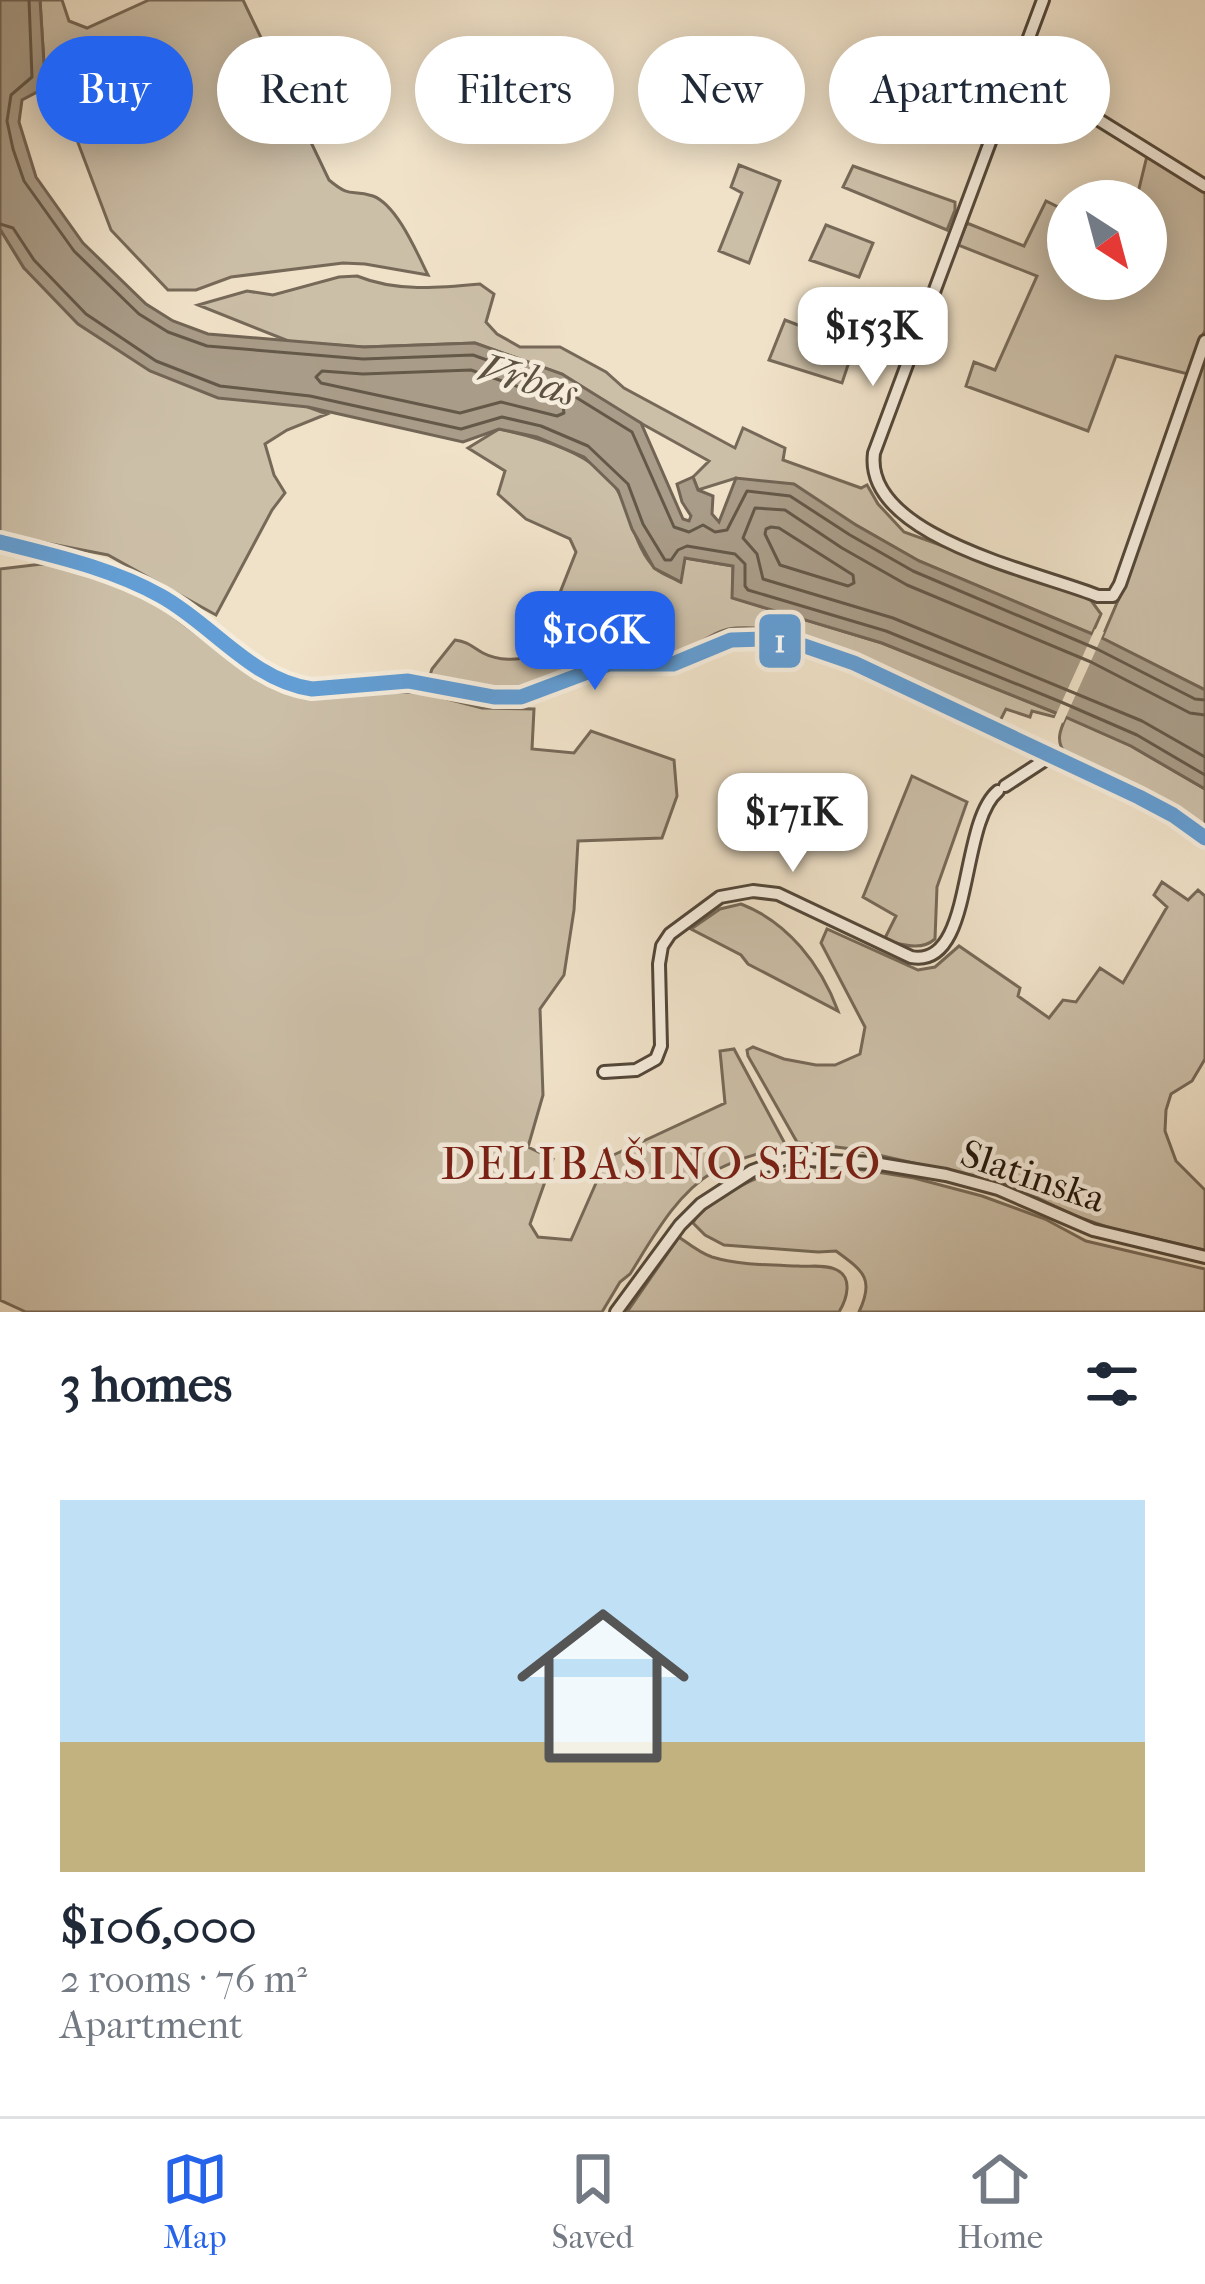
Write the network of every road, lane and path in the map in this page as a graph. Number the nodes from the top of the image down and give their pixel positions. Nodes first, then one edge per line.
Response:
1 (1043, 0) edge
2 (1029, 36) edge
3 (1110, 127) edge
4 (989, 144) edge
5 (1205, 186) edge
6 (1205, 341) edge
7 (0, 542) edge
8 (1051, 756) junction
9 (1205, 838) edge
10 (604, 1072) dead end
11 (1205, 1257) edge
12 (616, 1312) edge

1 - 2 street
3 - 5 street
4 - 6 street
7 - 8 street
8 - 9 street
8 - 10 street
11 - 12 street, Slatinska

